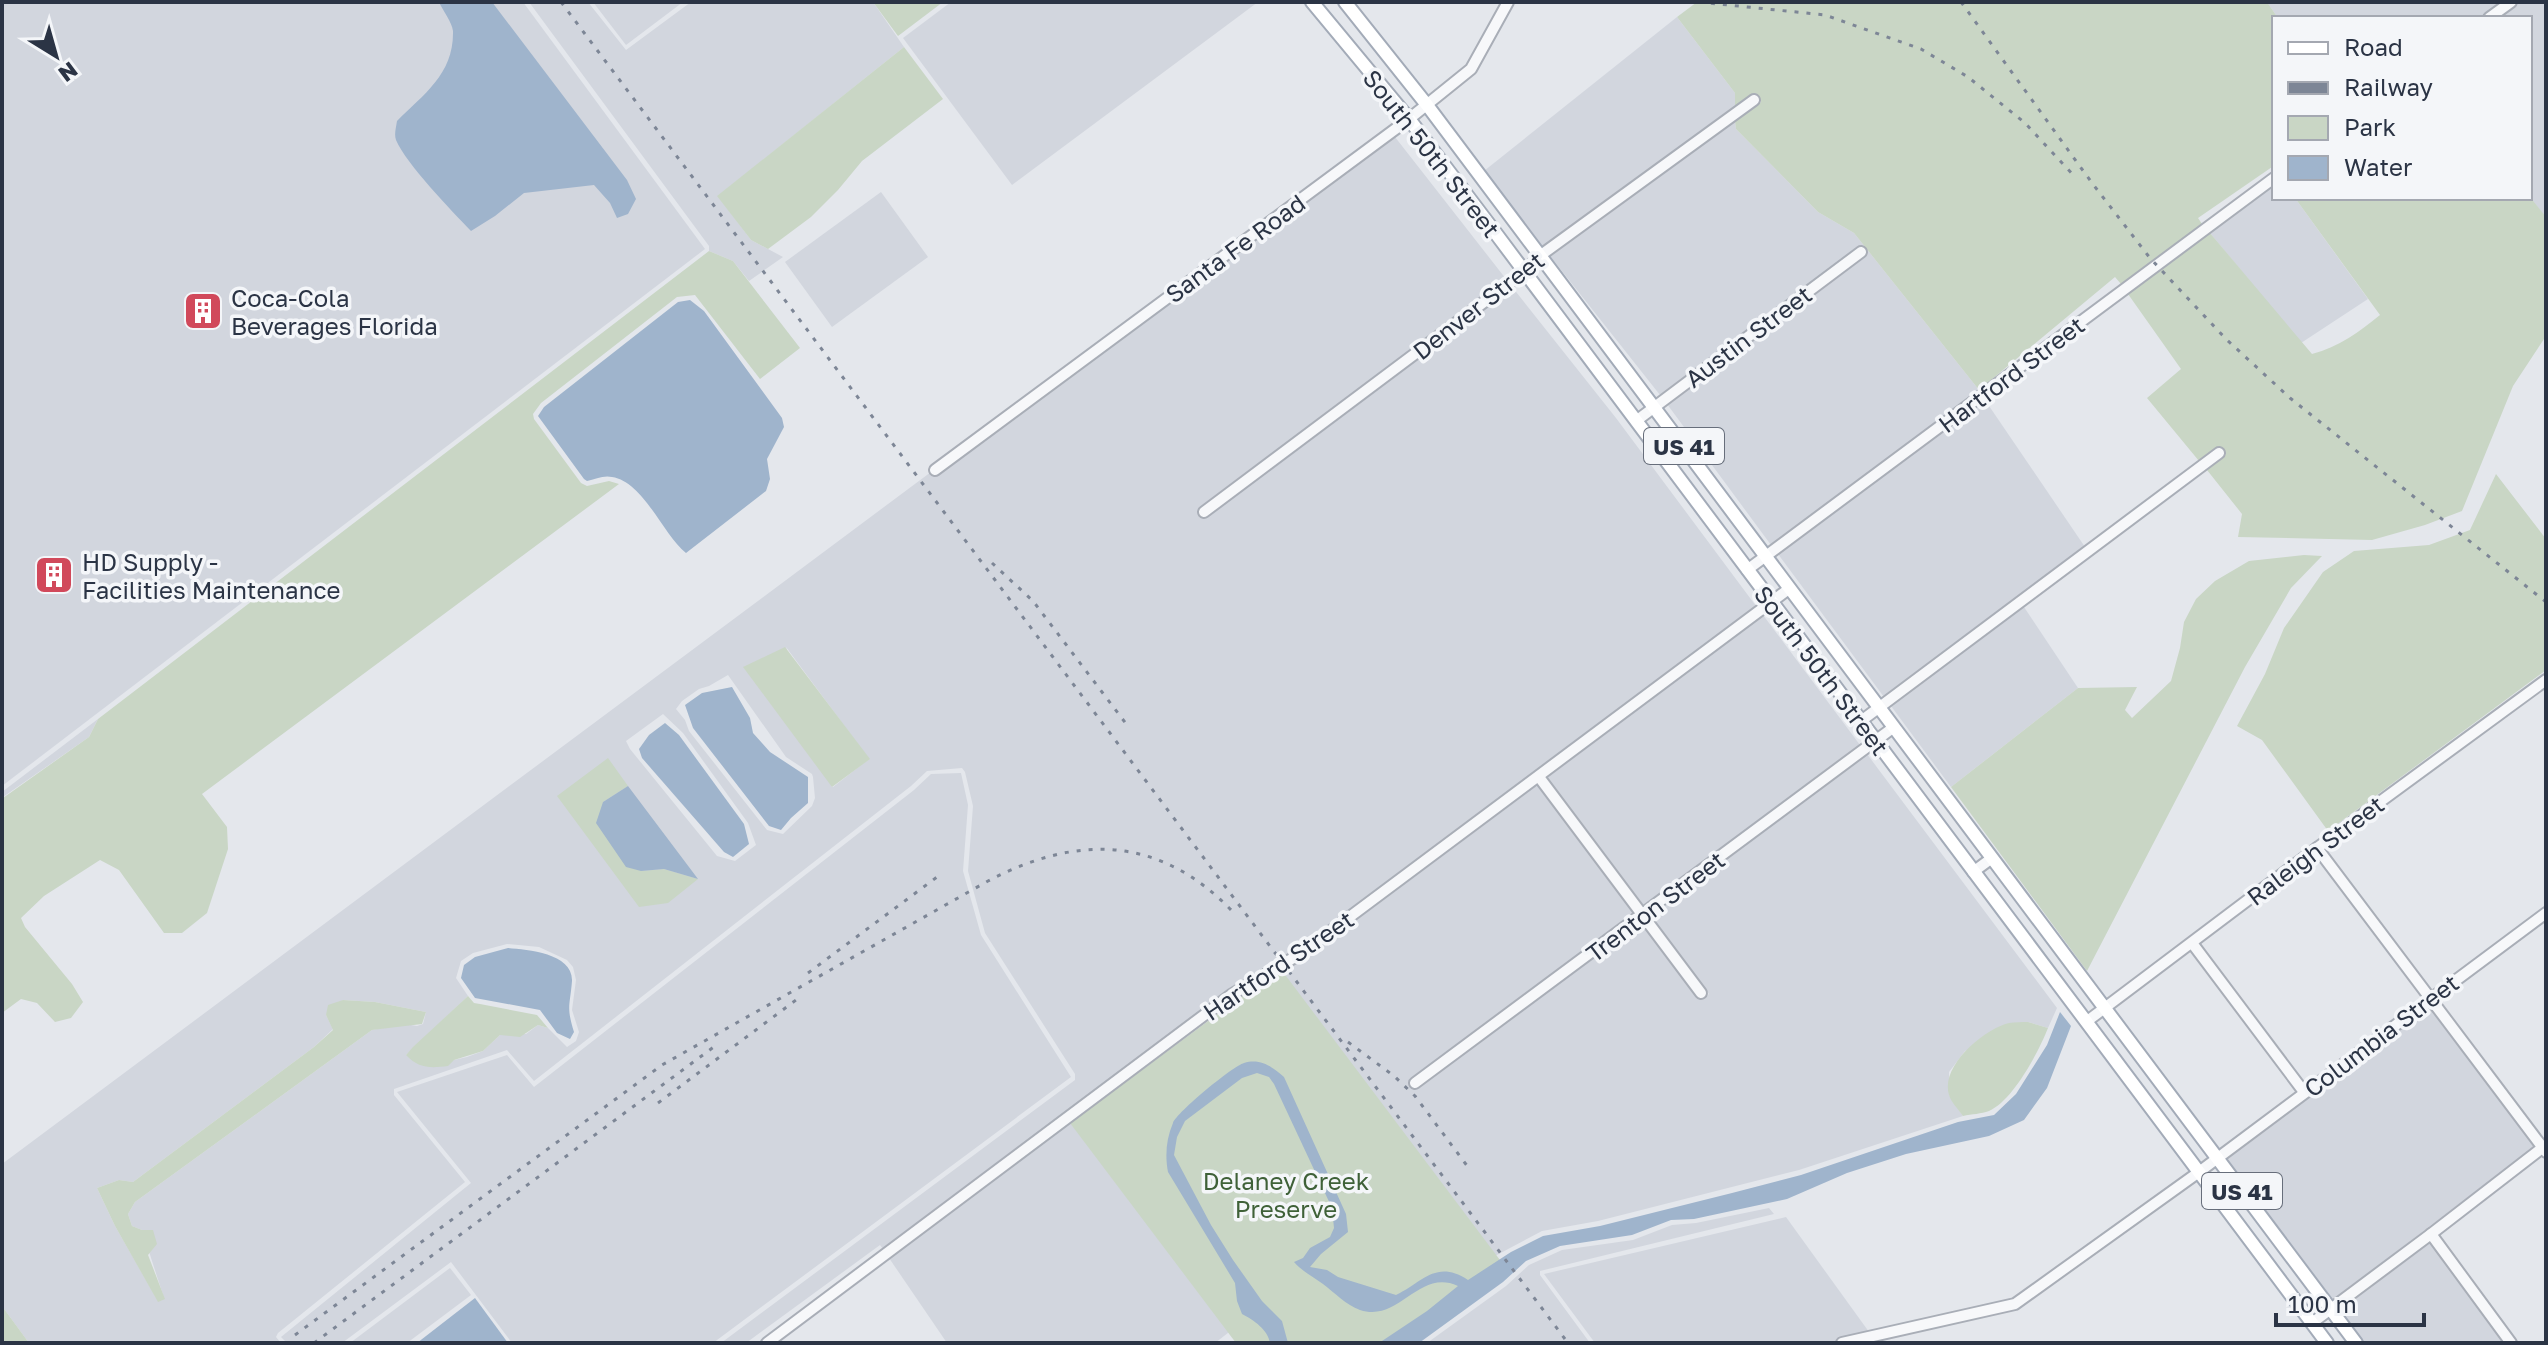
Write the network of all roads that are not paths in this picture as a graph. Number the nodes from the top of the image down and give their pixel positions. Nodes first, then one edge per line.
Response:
1 (1312, 2) edge
2 (1345, 2) edge
3 (1508, 2) edge
4 (2511, 2) edge
5 (2492, 16) edge
6 (1754, 100) dead end
7 (1427, 105) junction
8 (1409, 119) junction
9 (2272, 179) edge
10 (1861, 252) dead end
11 (1541, 255) junction
12 (1524, 272) junction
13 (1654, 407) junction
14 (1636, 421) junction
15 (2219, 453) dead end
16 (935, 470) dead end
17 (1204, 512) dead end
18 (1766, 556) junction
19 (1747, 570) junction
20 (1790, 588) junction
21 (1771, 602) junction
22 (2545, 683) edge
23 (1879, 707) junction
24 (1861, 721) junction
25 (1894, 727) junction
26 (1875, 741) junction
27 (1539, 777) junction
28 (2317, 848) junction
29 (1992, 858) junction
30 (1973, 872) junction
31 (2546, 913) edge
32 (1644, 914) junction
33 (2192, 943) junction
34 (1701, 993) dead end
35 (2432, 998) junction
36 (2105, 1008) junction
37 (2086, 1022) junction
38 (1415, 1083) dead end
39 (2304, 1092) junction
40 (2545, 1148) edge
41 (2217, 1158) junction
42 (2199, 1172) junction
43 (2431, 1234) junction
44 (2330, 1309) junction
45 (2312, 1323) junction
46 (767, 1343) edge
47 (1842, 1343) edge
48 (2327, 1343) edge
49 (2356, 1343) edge
50 (2511, 1343) edge

1 - 8 main road, South 50th Street / US 41
2 - 7 main road, South 50th Street / US 41
3 - 7 street, Santa Fe Road
4 - 5 street
6 - 11 street, Denver Street
7 - 8 street, Santa Fe Road
7 - 11 main road, South 50th Street / US 41
8 - 12 main road, South 50th Street / US 41
8 - 16 street, Santa Fe Road
9 - 18 street, Hartford Street
10 - 13 street, Austin Street
11 - 12 street, Denver Street
11 - 13 main road, South 50th Street / US 41
12 - 14 main road, South 50th Street / US 41
12 - 17 street, Denver Street
13 - 14 street, Austin Street
13 - 18 main road, South 50th Street / US 41
14 - 19 main road, South 50th Street / US 41
15 - 23 street
18 - 19 street, Hartford Street
18 - 20 main road, South 50th Street / US 41
19 - 21 main road, South 50th Street / US 41
20 - 21 street, Hartford Street
20 - 23 main road, South 50th Street / US 41
21 - 24 main road, South 50th Street / US 41
21 - 27 street, Hartford Street
22 - 28 street, Raleigh Street
23 - 24 street
23 - 25 main road, South 50th Street / US 41
24 - 26 main road, South 50th Street / US 41
25 - 26 street, Trenton Street
25 - 29 main road, South 50th Street / US 41
26 - 30 main road, South 50th Street / US 41
26 - 32 street, Trenton Street
27 - 32 street
27 - 46 street, Hartford Street
28 - 33 street, Raleigh Street
28 - 35 street
29 - 30 street
29 - 36 main road, South 50th Street / US 41
30 - 37 main road, South 50th Street / US 41
31 - 35 street, Columbia Street
32 - 34 street
32 - 38 street, Trenton Street
33 - 36 street, Raleigh Street
33 - 39 street
35 - 39 street, Columbia Street
35 - 40 street
36 - 37 street, Raleigh Street
36 - 41 main road, South 50th Street / US 41
37 - 42 main road, South 50th Street / US 41
39 - 41 street, Columbia Street
40 - 43 street
41 - 42 street, Columbia Street
41 - 44 main road, South 50th Street / US 41
42 - 45 main road, South 50th Street / US 41
42 - 47 street, Columbia Street
43 - 44 street
43 - 50 street
44 - 45 street
44 - 49 main road, South 50th Street / US 41
45 - 48 main road, South 50th Street / US 41

